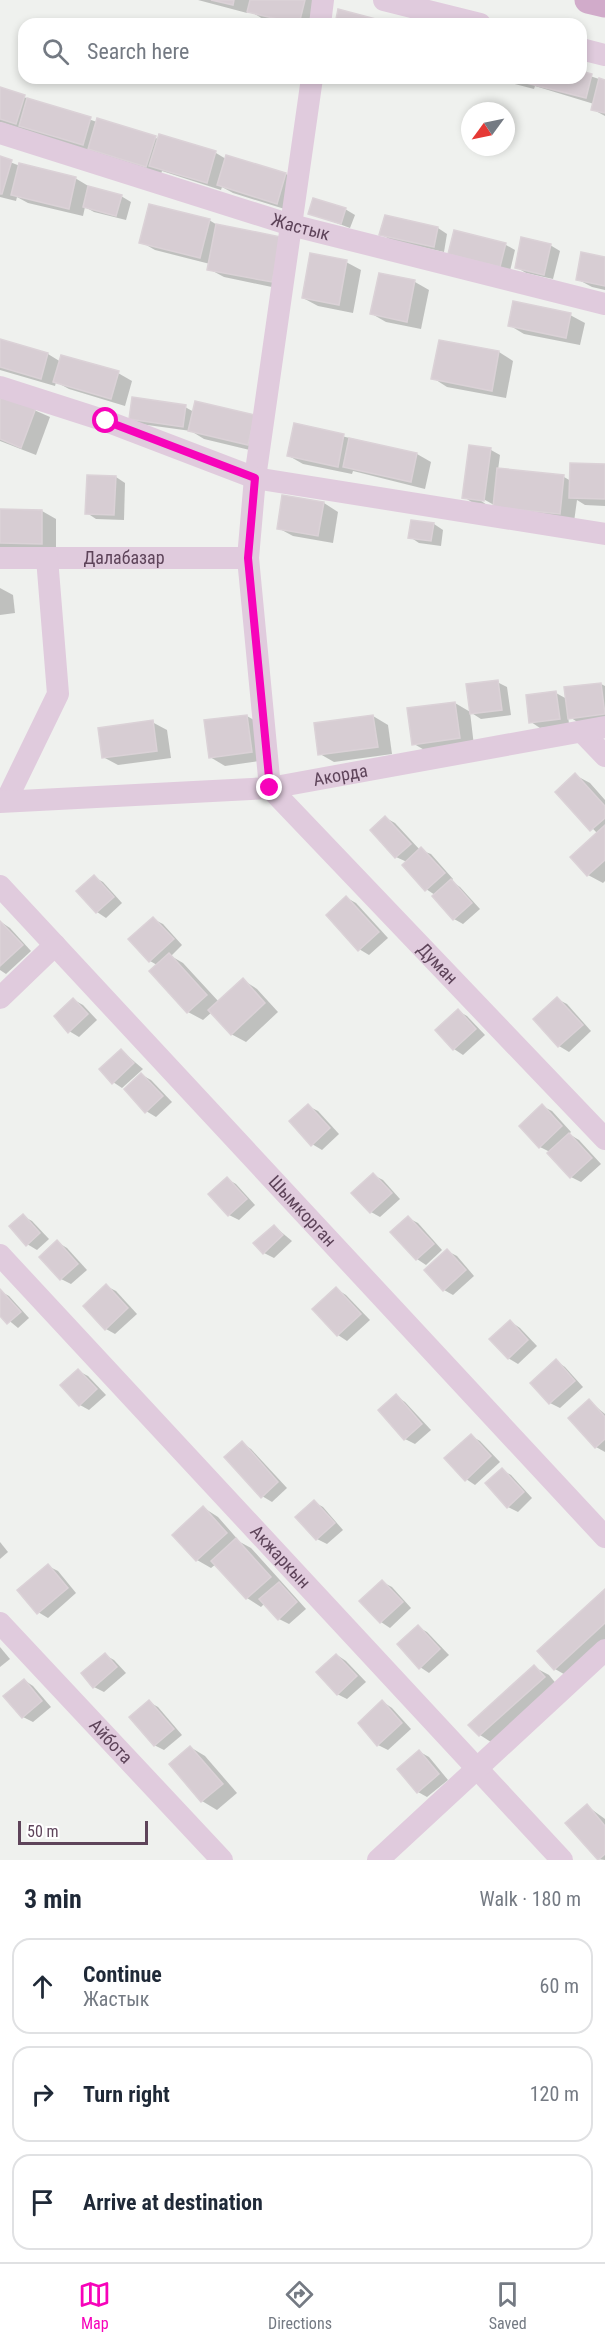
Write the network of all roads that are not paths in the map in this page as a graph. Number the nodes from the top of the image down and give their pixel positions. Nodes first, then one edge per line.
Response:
1 (323, 0) edge
2 (384, 0) edge
3 (588, 0) edge
4 (605, 4) edge
5 (321, 18) edge
6 (456, 18) edge
7 (587, 50) edge
8 (605, 55) edge
9 (311, 84) edge
10 (0, 133) edge
11 (291, 225) junction
12 (605, 304) edge
13 (0, 387) edge
14 (255, 478) junction
15 (605, 534) edge
16 (0, 558) edge
17 (47, 558) junction
18 (248, 558) junction
19 (605, 727) edge
20 (582, 732) junction
21 (605, 756) edge
22 (270, 788) junction
23 (3, 802) edge
24 (0, 886) edge
25 (55, 945) junction
26 (0, 998) edge
27 (605, 1139) edge
28 (0, 1255) edge
29 (605, 1537) edge
30 (0, 1623) edge
31 (605, 1650) edge
32 (477, 1768) junction
33 (222, 1860) edge
34 (378, 1860) edge
35 (562, 1860) edge

1 - 5 street
2 - 6 street
3 - 4 main road
7 - 8 street
9 - 11 street
10 - 11 street, Жастык
11 - 12 street, Жастык
11 - 14 street
13 - 14 street
14 - 15 street
14 - 18 street
16 - 17 street, Далабазар
17 - 18 street, Далабазар
17 - 23 street
18 - 22 street
19 - 20 street, Акорда
20 - 21 street
20 - 22 street, Акорда
22 - 23 street, Акорда
22 - 27 street, Думан
24 - 25 street, Шымкорган
25 - 26 street
25 - 29 street, Шымкорган
28 - 32 street, Акжаркын
30 - 33 street, Айбота
31 - 32 street
32 - 34 street
32 - 35 street, Акжаркын

